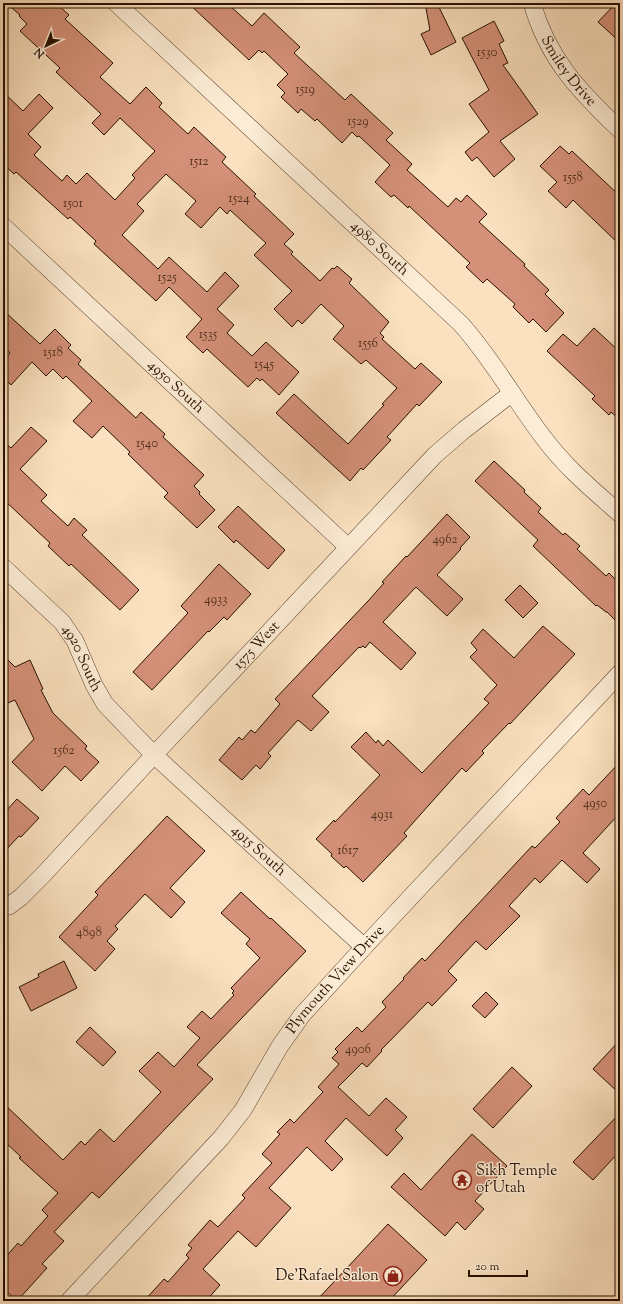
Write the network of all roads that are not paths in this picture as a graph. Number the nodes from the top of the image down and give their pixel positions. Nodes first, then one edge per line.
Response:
1 (116, 3) edge
2 (532, 3) edge
3 (620, 130) edge
4 (3, 226) edge
5 (512, 393) junction
6 (620, 514) edge
7 (348, 547) junction
8 (3, 567) edge
9 (620, 673) edge
10 (154, 755) junction
11 (6, 904) edge
12 (364, 947) junction
13 (69, 1301) edge

1 - 5 street, 4980 South
2 - 3 street, Smiley Drive
4 - 7 street, 4950 South
5 - 6 street, 4980 South
5 - 7 street, 1575 West
7 - 10 street, 1575 West
8 - 10 street, 4920 South
9 - 12 street, Plymouth View Drive
10 - 11 street, 1575 West
10 - 12 street, 4915 South
12 - 13 street, Plymouth View Drive

